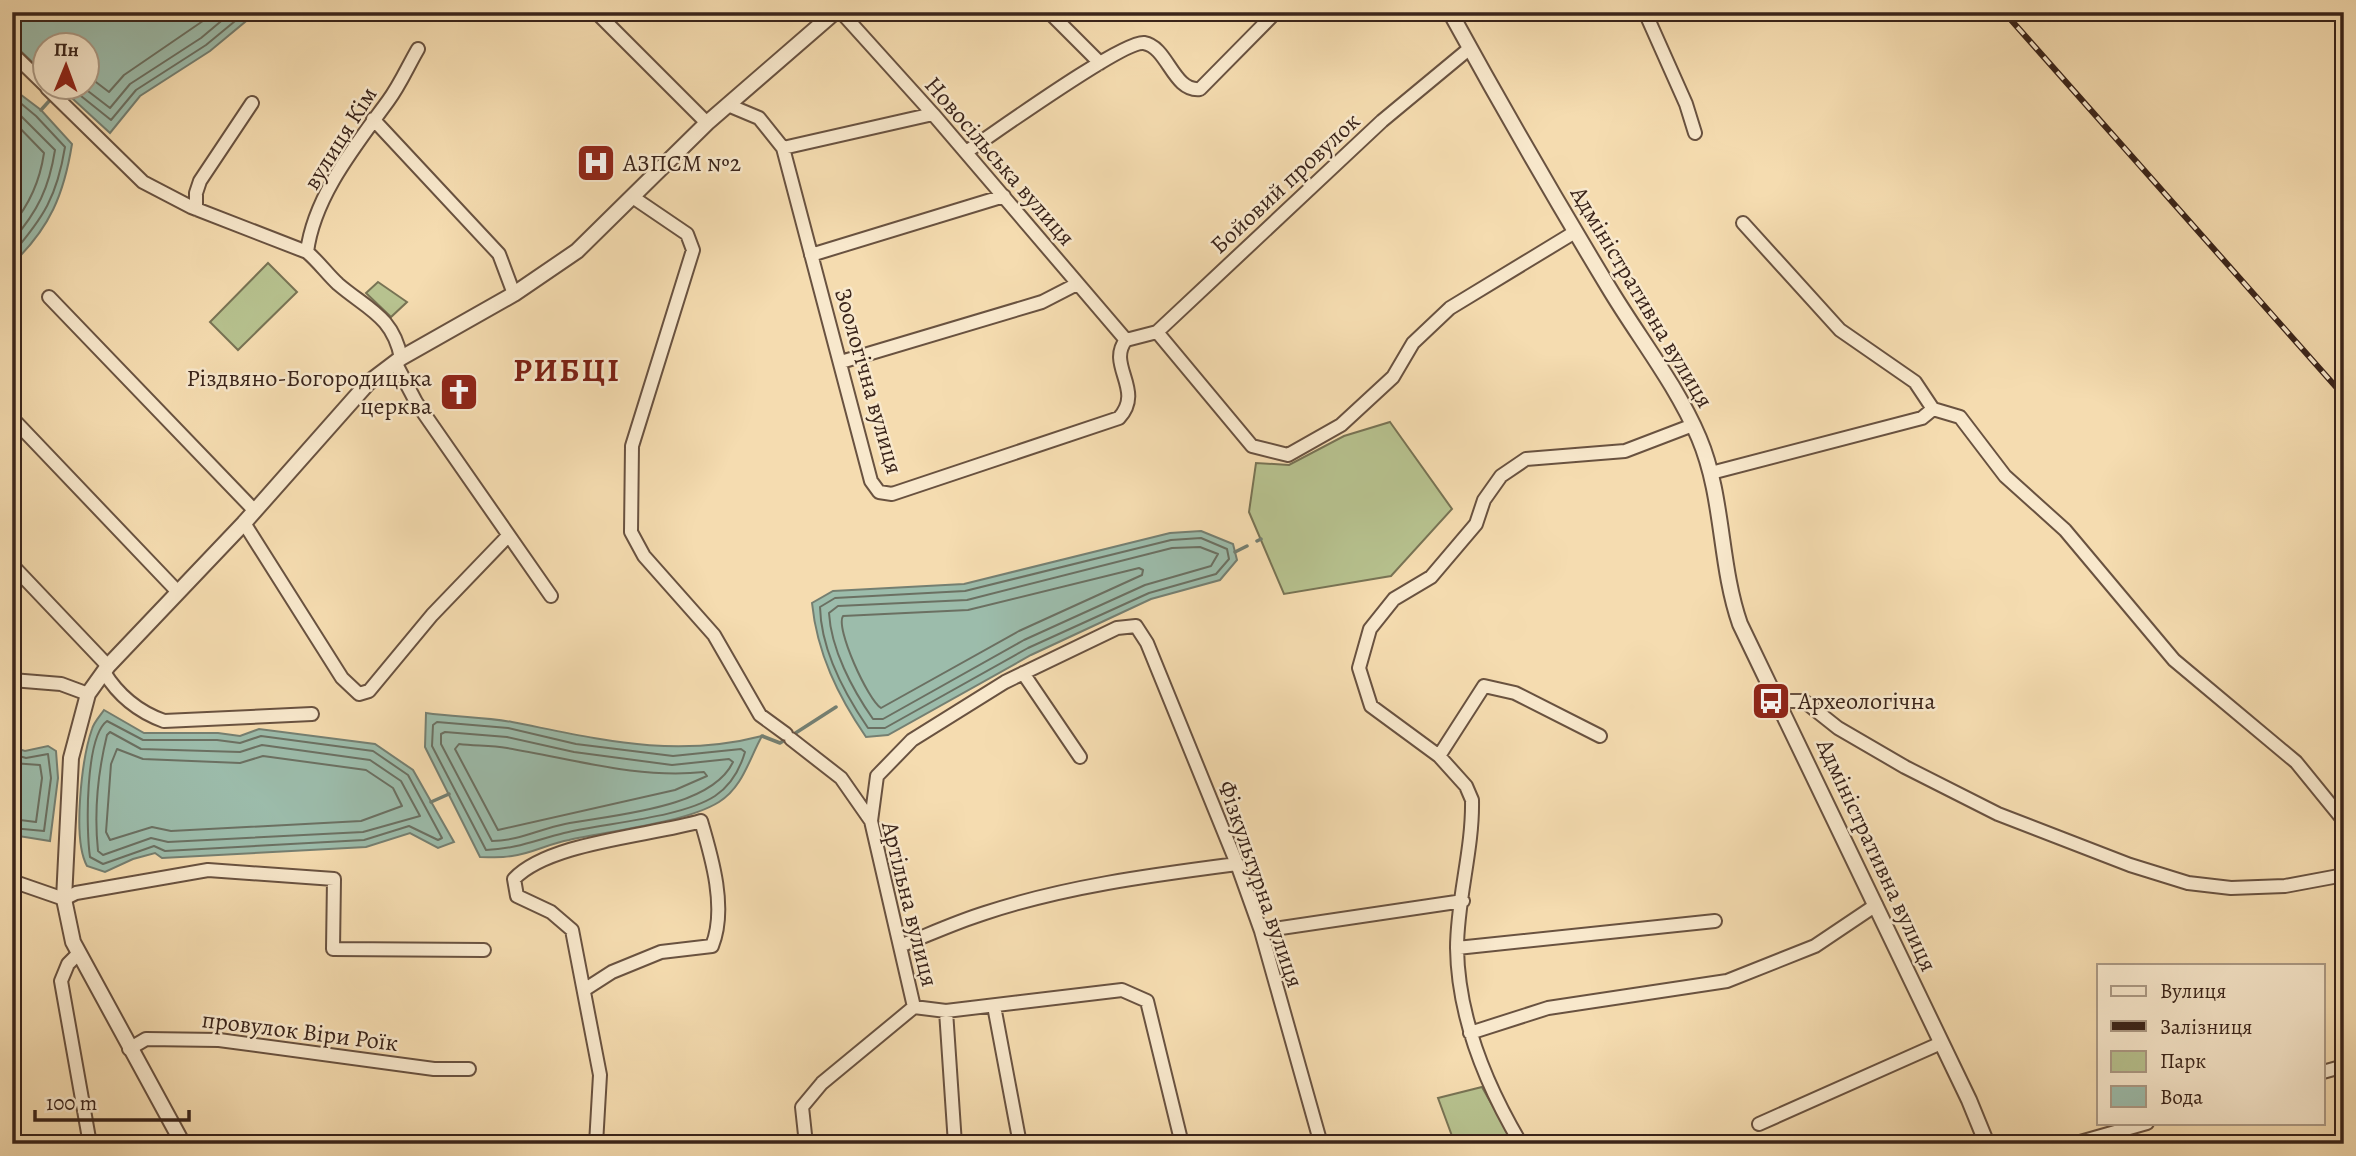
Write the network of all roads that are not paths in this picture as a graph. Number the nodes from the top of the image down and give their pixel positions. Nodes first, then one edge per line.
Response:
1 (596, 12) edge
2 (835, 12) edge
3 (841, 12) edge
4 (1049, 12) edge
5 (1276, 12) edge
6 (1450, 12) edge
7 (1645, 12) edge
8 (1470, 48) junction
9 (418, 49) dead end
10 (12, 53) edge
11 (1100, 63) junction
12 (32, 73) edge
13 (61, 102) edge
14 (252, 103) dead end
15 (728, 105) junction
16 (933, 114) junction
17 (373, 119) junction
18 (707, 123) junction
19 (1695, 133) dead end
20 (783, 148) junction
21 (966, 152) junction
22 (1004, 196) junction
23 (634, 198) junction
24 (196, 209) junction
25 (1744, 223) dead end
26 (1575, 232) junction
27 (307, 252) junction
28 (811, 255) junction
29 (1077, 284) junction
30 (514, 294) junction
31 (49, 297) dead end
32 (1157, 331) junction
33 (1126, 340) junction
34 (398, 360) junction
35 (841, 362) junction
36 (1933, 409) junction
37 (12, 418) edge
38 (1693, 425) junction
39 (1711, 473) junction
40 (255, 511) junction
41 (244, 523) junction
42 (508, 536) junction
43 (12, 565) edge
44 (178, 592) junction
45 (551, 596) dead end
46 (106, 669) junction
47 (1023, 673) junction
48 (12, 680) edge
49 (88, 694) junction
50 (1778, 701) junction
51 (312, 714) dead end
52 (1600, 736) dead end
53 (1439, 756) junction
54 (1080, 757) dead end
55 (871, 821) junction
56 (2344, 821) edge
57 (1237, 864) junction
58 (2344, 875) edge
59 (12, 881) edge
60 (64, 899) junction
61 (1463, 901) junction
62 (1876, 905) junction
63 (1715, 921) dead end
64 (1261, 931) junction
65 (900, 946) junction
66 (1457, 948) junction
67 (484, 950) dead end
68 (77, 955) junction
69 (584, 990) junction
70 (993, 1006) junction
71 (914, 1007) junction
72 (946, 1011) junction
73 (1470, 1033) junction
74 (1941, 1043) junction
75 (129, 1049) junction
76 (2344, 1066) edge
77 (469, 1069) dead end
78 (2324, 1072) edge
79 (1759, 1124) dead end
80 (2143, 1124) edge
81 (90, 1144) edge
82 (183, 1144) edge
83 (596, 1144) edge
84 (806, 1144) edge
85 (955, 1144) edge
86 (1020, 1144) edge
87 (1182, 1144) edge
88 (1321, 1144) edge
89 (1521, 1144) edge
90 (1987, 1144) edge
91 (2073, 1144) edge

1 - 18 street
2 - 15 street
3 - 16 street, Новосільська вулиця
4 - 11 street
5 - 11 street
6 - 8 street, Адміністративна вулиця
7 - 19 street
8 - 26 street, Адміністративна вулиця
8 - 32 street, Бойовий провулок
9 - 17 street, вулиця Кім
10 - 12 street
11 - 21 street
13 - 24 street
14 - 24 street
15 - 18 street
15 - 20 street, Зоологічна вулиця
16 - 20 street
16 - 21 street, Новосільська вулиця
17 - 27 street, вулиця Кім
17 - 30 street
18 - 23 street
20 - 28 street, Зоологічна вулиця
21 - 22 street, Новосільська вулиця
22 - 28 street
22 - 29 street, Новосільська вулиця
23 - 30 street
23 - 55 street, Артільна вулиця
24 - 27 street
25 - 36 street
26 - 32 street
26 - 38 street, Адміністративна вулиця
27 - 34 street
28 - 35 street, Зоологічна вулиця
29 - 33 street, Новосільська вулиця
29 - 35 street
30 - 34 street
31 - 40 street
32 - 33 street, Бойовий провулок
33 - 35 street, Зоологічна вулиця
34 - 40 street
34 - 42 street
36 - 39 street
36 - 56 street
37 - 44 street
38 - 39 street, Адміністративна вулиця
38 - 53 street
39 - 50 street, Адміністративна вулиця
40 - 41 street
41 - 42 street
41 - 44 street
42 - 45 street
43 - 46 street
44 - 46 street
46 - 49 street
46 - 51 street
47 - 54 street
47 - 55 street
47 - 57 street, Фізкультурна вулиця
48 - 49 street
49 - 60 street
50 - 58 street
50 - 62 street, Адміністративна вулиця
52 - 53 street
53 - 61 street
55 - 65 street, Артільна вулиця
57 - 64 street, Фізкультурна вулиця
57 - 65 street
59 - 60 street
60 - 67 street
60 - 68 street
61 - 64 street
61 - 66 street
62 - 73 street
62 - 74 street, Адміністративна вулиця
63 - 66 street
64 - 88 street, Фізкультурна вулиця
65 - 71 street, Артільна вулиця
66 - 73 street
68 - 75 street
68 - 81 street
69 - 69 street
69 - 83 street
70 - 72 street
70 - 86 street
70 - 87 street
71 - 72 street
71 - 84 street, Артільна вулиця
72 - 85 street
73 - 89 street
74 - 79 street
74 - 90 street, Адміністративна вулиця
75 - 77 street, провулок Віри Роїк
75 - 82 street
76 - 78 street
80 - 91 street

